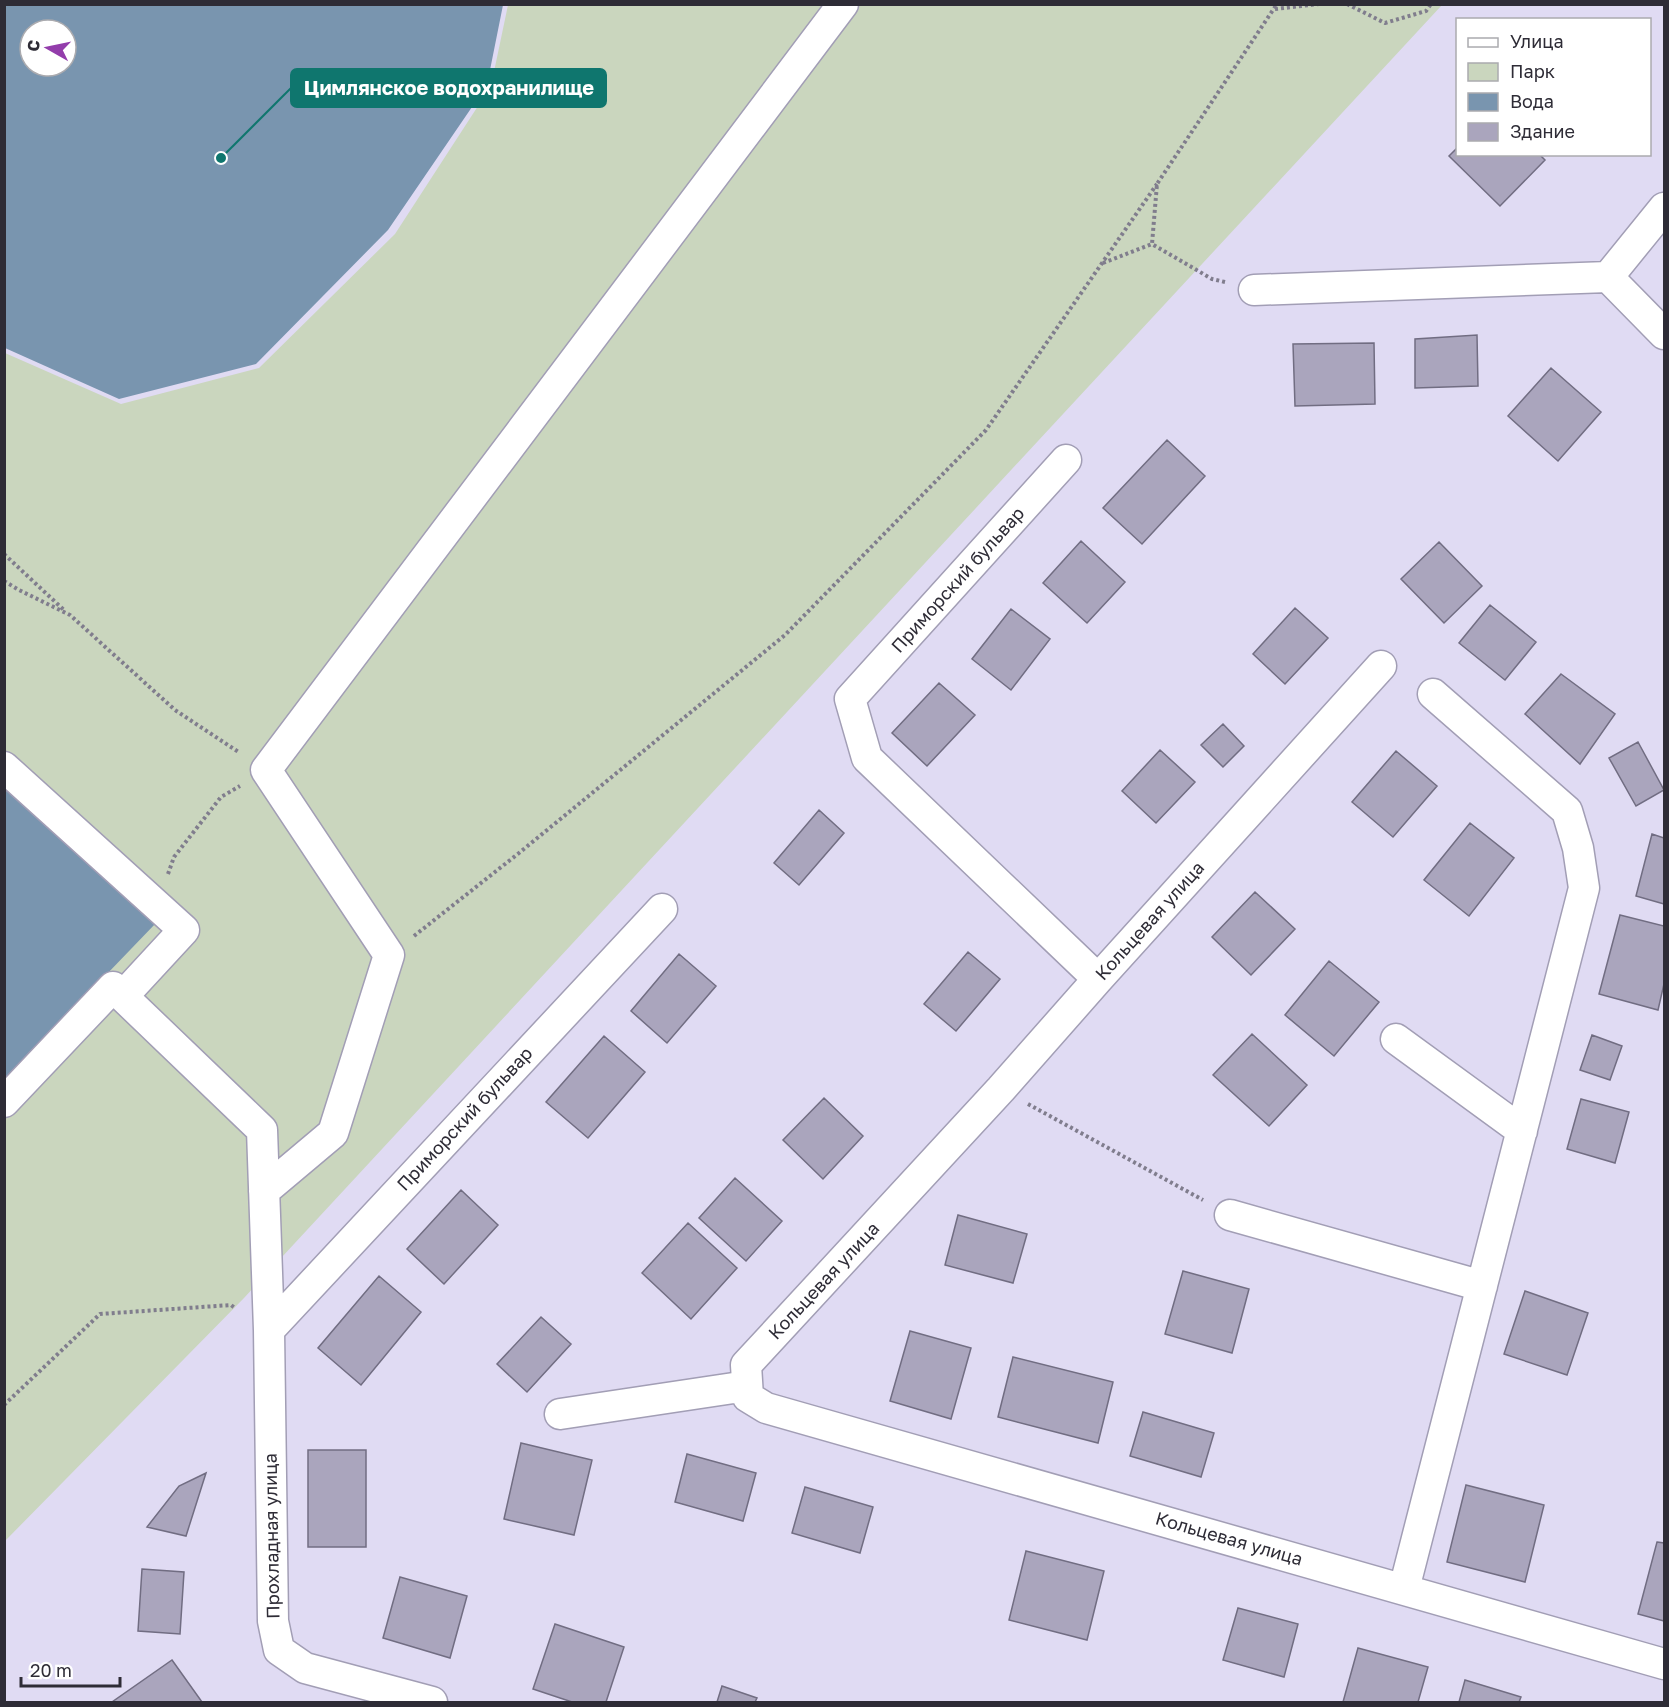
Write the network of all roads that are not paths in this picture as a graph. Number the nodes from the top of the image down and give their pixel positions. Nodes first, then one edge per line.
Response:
1 (843, 4) edge
2 (1665, 208) edge
3 (1608, 278) junction
4 (1254, 290) road end
5 (1665, 334) edge
6 (1066, 460) dead end
7 (1381, 666) dead end
8 (1433, 694) dead end
9 (4, 767) edge
10 (662, 909) dead end
11 (1098, 979) junction
12 (123, 996) junction
13 (1396, 1039) dead end
14 (4, 1102) edge
15 (1522, 1131) junction
16 (264, 1191) junction
17 (1230, 1215) road end
18 (1482, 1286) junction
19 (269, 1330) junction
20 (747, 1386) junction
21 (560, 1414) dead end
22 (1404, 1589) junction
23 (1665, 1664) edge
24 (432, 1702) edge

1 - 16 street
2 - 3 street
3 - 4 street
3 - 5 street
6 - 11 street, Приморский бульвар
7 - 11 street, Кольцевая улица
8 - 15 street
9 - 12 street
10 - 19 street, Приморский бульвар
11 - 20 street, Кольцевая улица
12 - 14 street
12 - 16 street, Прохладная улица
13 - 15 street
15 - 18 street
16 - 19 street, Прохладная улица
17 - 18 street
18 - 22 street
19 - 24 street, Прохладная улица
20 - 21 street
20 - 22 street, Кольцевая улица
22 - 23 street, Кольцевая улица

